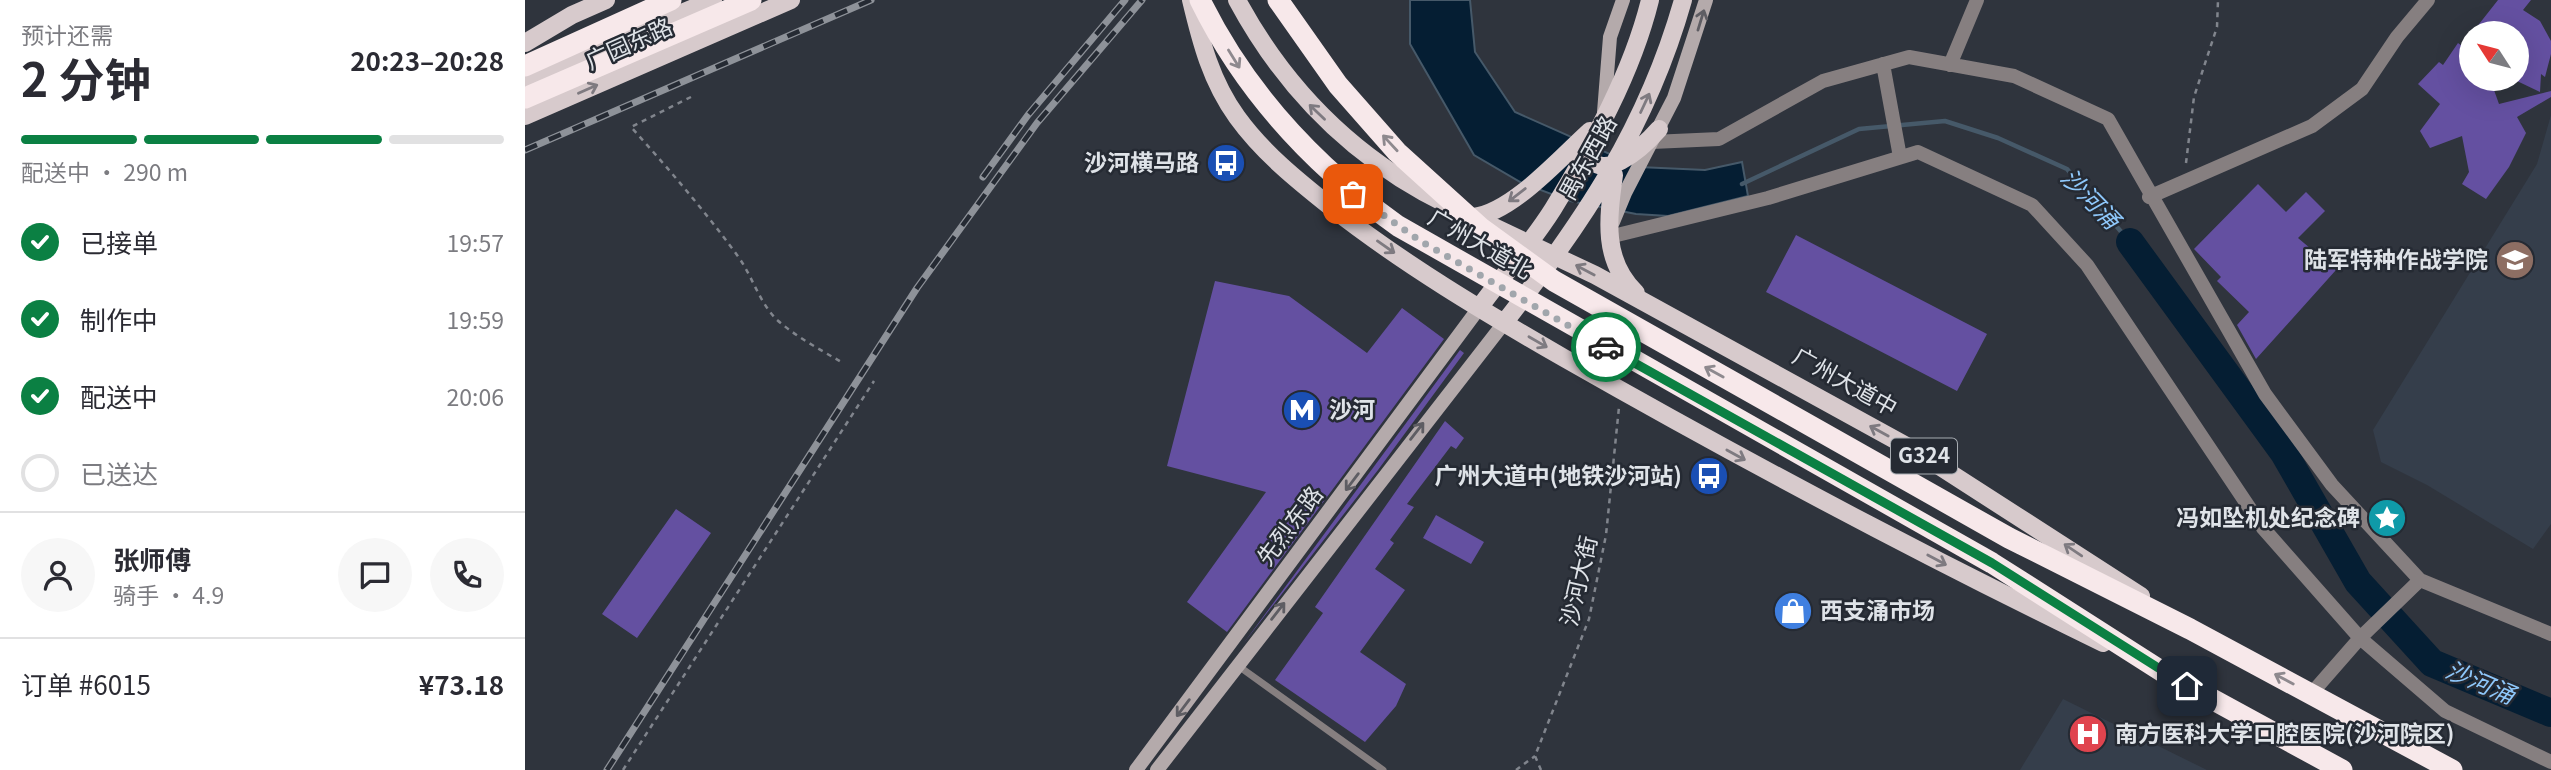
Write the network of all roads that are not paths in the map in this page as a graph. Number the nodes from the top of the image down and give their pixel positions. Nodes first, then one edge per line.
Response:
1 (606, 0) edge
2 (671, 0) edge
3 (689, 0) edge
4 (713, 0) edge
5 (751, 0) edge
6 (791, 0) edge
7 (1191, 0) edge
8 (1200, 0) edge
9 (1237, 0) edge
10 (1278, 0) edge
11 (1623, 0) edge
12 (1650, 0) edge
13 (1683, 0) edge
14 (1706, 0) edge
15 (1977, 0) edge
16 (2428, 0) edge
17 (525, 43) edge
18 (1883, 64) junction
19 (1950, 65) junction
20 (527, 67) edge
21 (525, 98) edge
22 (525, 116) edge
23 (1602, 117) junction
24 (1656, 136) junction
25 (1900, 153) junction
26 (1579, 154) junction
27 (1616, 175) junction
28 (2149, 197) junction
29 (1474, 218) junction
30 (1609, 237) junction
31 (1529, 242) junction
32 (1557, 255) junction
33 (1646, 303) junction
34 (1479, 308) junction
35 (1504, 323) junction
36 (1816, 429) joint
37 (2420, 580) junction
38 (2190, 629) junction
39 (2551, 634) edge
40 (2360, 638) junction
41 (1224, 654) junction
42 (1237, 665) junction
43 (2166, 674) junction
44 (2311, 694) junction
45 (2551, 762) edge
46 (1136, 770) edge
47 (1157, 770) edge
48 (1384, 770) edge
49 (2341, 770) edge
50 (2452, 770) edge

1 - 17 main road
2 - 20 highway
3 - 20 main road
4 - 20 main road
5 - 21 highway
22 -> 6 main road, 广园东路
7 -> 34 main road
8 -> 43 highway, 广州大道北
29 -> 9 main road, 广州大道北
36 -> 10 highway, 广州大道北
11 - 23 street
12 - 23 main road, 禺东西路
27 -> 13 main road, 禺东西路 / G324
24 -> 14 street
15 - 19 street
16 - 28 street
18 - 19 street
18 - 24 street
18 - 25 street
19 - 28 street
23 - 26 main road, 禺东西路
24 - 27 main road
24 - 27 street
25 - 30 street
25 - 40 street
26 - 27 main road
26 -> 29 main road
26 - 31 main road, 禺东西路
27 - 30 main road, G324
27 - 32 main road, 禺东西路
28 - 37 street
29 - 31 main road, 广州大道北
30 - 33 main road, G324
31 - 32 main road, 广州大道北
31 - 34 main road, 禺东西路
33 -> 32 main road, 广州大道北
32 - 35 main road, 禺东西路
38 -> 33 main road, 广州大道中 / G324
34 - 35 main road
34 -> 41 street, 先烈东路
42 -> 35 street, 先烈东路
35 -> 43 main road
36 - 38 highway, 广州大道中
37 - 39 street
37 - 40 street
44 -> 38 highway, 广州大道中 / G324
40 - 44 street
40 - 45 street
41 - 42 street
41 -> 46 street, 先烈东路
42 - 47 street, 先烈东路
42 - 48 lane
43 - 49 highway
44 - 50 highway, 广州大道中 / G324

